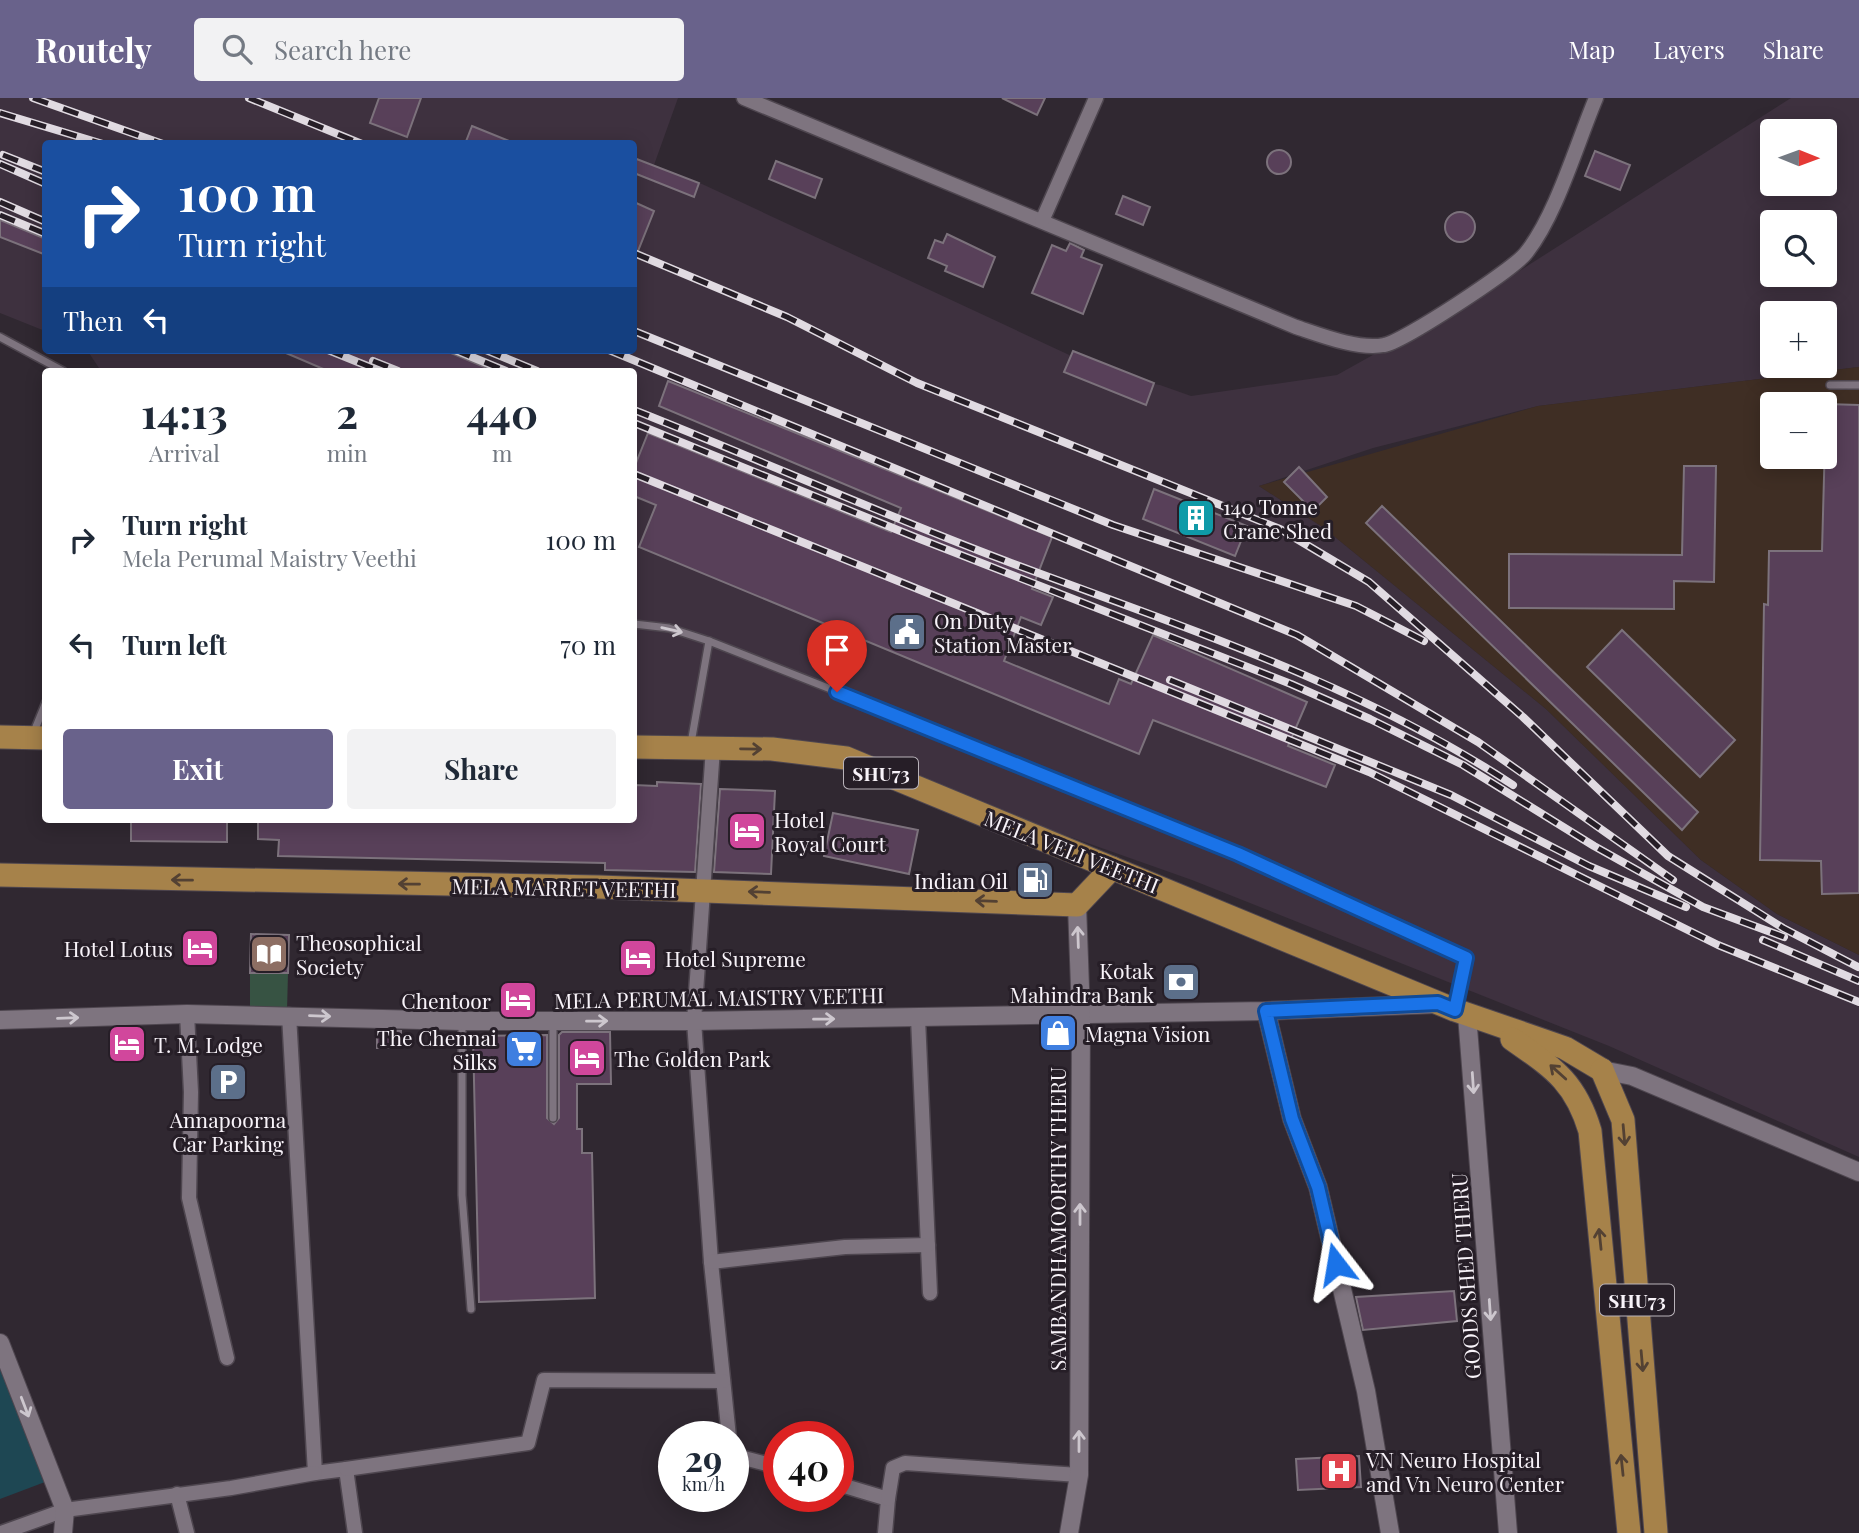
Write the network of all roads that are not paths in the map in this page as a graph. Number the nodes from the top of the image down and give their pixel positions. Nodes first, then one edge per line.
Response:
1 (744, 98) edge
2 (1096, 98) edge
3 (1596, 98) edge
4 (1042, 221) junction
5 (0, 337) edge
6 (57, 368) edge
7 (1830, 385) dead end
8 (1859, 385) edge
9 (637, 624) edge
10 (709, 641) junction
11 (41, 735) edge
12 (0, 737) edge
13 (637, 747) edge
14 (702, 748) junction
15 (1112, 868) junction
16 (0, 875) edge
17 (704, 890) junction
18 (1077, 905) junction
19 (1454, 1010) junction
20 (1266, 1011) junction
21 (187, 1014) junction
22 (289, 1015) junction
23 (1081, 1015) junction
24 (918, 1018) junction
25 (0, 1020) edge
26 (462, 1021) junction
27 (694, 1021) junction
28 (553, 1022) junction
29 (1495, 1026) junction
30 (1602, 1070) junction
31 (553, 1118) dead end
32 (1590, 1131) junction
33 (1859, 1172) edge
34 (928, 1245) junction
35 (711, 1262) junction
36 (930, 1293) dead end
37 (471, 1309) dead end
38 (0, 1343) edge
39 (227, 1358) dead end
40 (723, 1381) junction
41 (727, 1421) edge
42 (346, 1469) junction
43 (315, 1473) junction
44 (1079, 1475) junction
45 (854, 1489) edge
46 (177, 1494) junction
47 (888, 1499) junction
48 (65, 1510) junction
49 (1, 1533) edge
50 (63, 1533) edge
51 (187, 1533) edge
52 (355, 1533) edge
53 (885, 1533) edge
54 (1069, 1533) edge
55 (1390, 1533) edge
56 (1508, 1533) edge
57 (1629, 1533) edge
58 (1656, 1533) edge

1 - 4 street
2 - 4 street
3 - 4 street
5 - 6 lane
7 - 8 lane
9 -> 10 lane
10 - 14 lane
10 - 19 lane
11 - 12 main road
13 - 14 main road, MELA VELI VEETHI / SHU73
14 -> 15 main road, MELA VELI VEETHI / SHU73
14 - 17 street
15 - 18 main road
15 - 19 main road, MELA VELI VEETHI / SHU73
17 -> 16 main road, MELA MARRET VEETHI
18 -> 17 main road, MELA MARRET VEETHI
17 - 27 street
23 -> 18 street, SAMBANDHAMOORTHY THERU
19 - 20 street, MELA PERUMAL MAISTRY VEETHI
19 - 29 main road, MELA VELI VEETHI / SHU73
19 -> 56 street, GOODS SHED THERU
20 - 23 street, MELA PERUMAL MAISTRY VEETHI
20 - 55 street
21 - 22 street, MELA PERUMAL MAISTRY VEETHI
25 -> 21 street, MELA PERUMAL MAISTRY VEETHI
21 - 39 street
22 -> 26 street, MELA PERUMAL MAISTRY VEETHI
22 - 43 street
23 - 24 street, MELA PERUMAL MAISTRY VEETHI
44 -> 23 street, SAMBANDHAMOORTHY THERU
27 -> 24 street, MELA PERUMAL MAISTRY VEETHI
24 - 34 street
26 - 28 street, MELA PERUMAL MAISTRY VEETHI
26 - 37 lane
28 -> 27 street, MELA PERUMAL MAISTRY VEETHI
27 - 35 street
28 - 31 lane
29 - 30 main road, MELA VELI VEETHI / SHU73
32 -> 29 main road, MELA VELI VEETHI / SHU73
30 - 32 main road
30 - 33 street
30 -> 58 main road, SHU73
57 -> 32 main road, SHU73
34 - 35 street
34 - 36 street
35 - 40 street
38 -> 48 street
40 - 41 street
40 - 42 street
42 - 43 street
42 - 52 street
43 - 46 street
44 - 47 street
44 - 54 street, SAMBANDHAMOORTHY THERU
45 - 47 street
46 - 48 street
46 - 51 street
47 - 53 street
48 - 49 street
48 - 50 street

